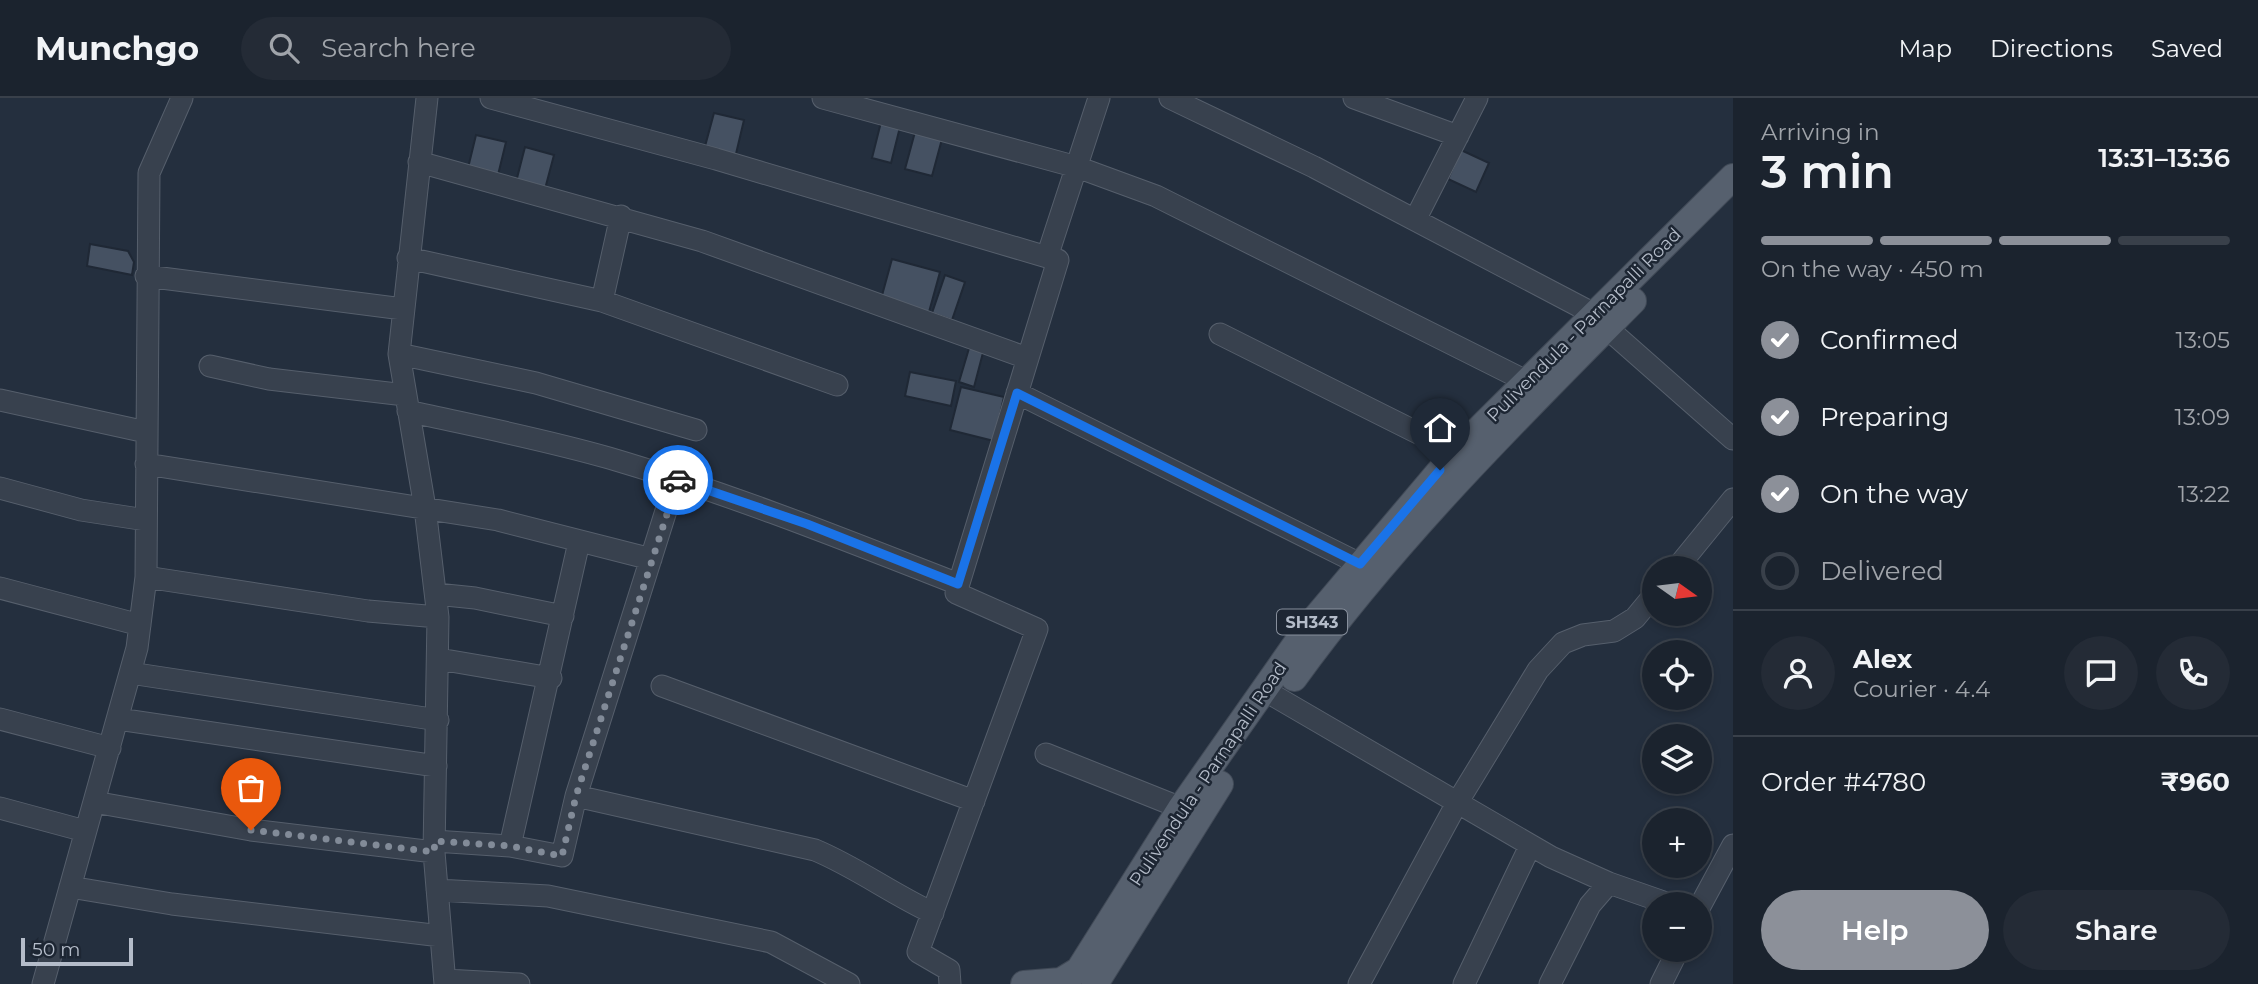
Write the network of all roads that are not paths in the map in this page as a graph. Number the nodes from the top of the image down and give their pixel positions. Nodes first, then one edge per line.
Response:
1 (182, 98) edge
2 (427, 98) edge
3 (491, 98) edge
4 (823, 98) edge
5 (1099, 98) edge
6 (1170, 98) edge
7 (1354, 98) edge
8 (1477, 98) edge
9 (1458, 136) junction
10 (419, 162) junction
11 (1077, 167) junction
12 (1733, 177) edge
13 (1733, 202) edge
14 (621, 216) junction
15 (1415, 220) junction
16 (1047, 257) junction
17 (408, 258) junction
18 (146, 276) junction
19 (602, 301) junction
20 (403, 309) junction
21 (1601, 321) junction
22 (1220, 334) dead end
23 (399, 355) junction
24 (1027, 358) junction
25 (210, 366) dead end
26 (1528, 382) junction
27 (837, 385) dead end
28 (1017, 393) junction
29 (0, 400) edge
30 (407, 403) junction
31 (696, 429) dead end
32 (146, 432) junction
33 (1733, 439) edge
34 (1456, 452) junction
35 (146, 464) junction
36 (676, 479) junction
37 (0, 488) edge
38 (1733, 499) edge
39 (425, 508) junction
40 (146, 520) junction
41 (579, 542) junction
42 (1687, 556) edge
43 (651, 559) junction
44 (1360, 564) junction
45 (146, 577) junction
46 (958, 584) junction
47 (0, 588) edge
48 (436, 594) junction
49 (1642, 610) edge
50 (563, 616) junction
51 (439, 617) junction
52 (140, 625) junction
53 (439, 659) junction
54 (131, 673) junction
55 (551, 678) junction
56 (662, 686) dead end
57 (1271, 694) junction
58 (0, 719) edge
59 (118, 719) junction
60 (438, 720) junction
61 (110, 747) junction
62 (1046, 754) dead end
63 (436, 766) junction
64 (576, 796) junction
65 (974, 801) junction
66 (94, 802) junction
67 (1457, 803) junction
68 (0, 808) edge
69 (1181, 808) junction
70 (85, 831) junction
71 (1530, 845) junction
72 (1733, 845) edge
73 (510, 846) junction
74 (434, 847) junction
75 (1609, 883) junction
76 (70, 887) junction
77 (437, 890) junction
78 (1708, 892) edge
79 (1642, 895) edge
80 (933, 913) junction
81 (441, 936) junction
82 (1672, 962) edge
83 (1093, 980) edge
84 (445, 982) edge
85 (43, 984) edge
86 (519, 984) edge
87 (849, 984) edge
88 (950, 984) edge
89 (1024, 984) edge
90 (1359, 984) edge
91 (1464, 984) edge
92 (1550, 984) edge
93 (1661, 984) edge

1 - 18 street
2 - 10 street
3 - 16 street
4 - 11 street
5 - 11 street
6 - 15 street
7 - 9 street
8 - 9 street
9 - 15 street
10 - 14 street
10 - 17 street
11 - 16 street
11 - 26 street
12 - 21 main road, Pulivendula - Parnapalli Road / SH343
13 - 21 main road, Pulivendula - Parnapalli Road / SH343
14 - 19 street
14 - 24 street
15 - 21 street
16 - 24 street
17 - 19 street
17 - 20 street
18 - 20 street
18 - 32 street
19 - 27 street
20 - 23 street
21 - 26 main road, Pulivendula - Parnapalli Road / SH343
21 - 33 street
21 - 57 main road, Pulivendula - Parnapalli Road / SH343
22 - 34 street
23 - 30 street
23 - 31 street
24 - 28 street
25 - 30 street
26 - 34 main road, Pulivendula - Parnapalli Road / SH343
28 - 44 street
28 - 46 street
29 - 32 street
30 - 36 street
30 - 39 street
32 - 35 street
34 - 44 main road, Pulivendula - Parnapalli Road / SH343
35 - 39 street
35 - 40 street
36 - 43 street
36 - 46 street
37 - 40 street
38 - 42 street
39 - 41 street
39 - 48 street
40 - 45 street
41 - 43 street
41 - 50 street
43 - 64 street
44 - 57 main road, Pulivendula - Parnapalli Road / SH343
45 - 51 street
45 - 52 street
46 - 65 street
47 - 52 street
48 - 50 street
48 - 51 street
49 - 67 street
50 - 55 street
51 - 53 street
52 - 54 street
53 - 55 street
53 - 60 street
54 - 59 street
54 - 60 street
55 - 73 street
56 - 65 street
57 - 67 street
57 - 69 main road, Pulivendula - Parnapalli Road / SH343
57 - 83 main road, Pulivendula - Parnapalli Road / SH343
58 - 61 street
59 - 61 street
59 - 63 street
60 - 63 street
61 - 66 street
62 - 69 street
63 - 74 street
64 - 73 street
64 - 80 street
65 - 80 street
66 - 70 street
66 - 74 street
67 - 71 street
67 - 90 street
68 - 70 street
69 - 83 main road, Pulivendula - Parnapalli Road / SH343
70 - 76 street
71 - 75 street
71 - 91 street
72 - 78 street
73 - 74 street
74 - 77 street
75 - 79 street
75 - 92 street
76 - 81 street
76 - 85 street
77 - 81 street
77 - 87 street
80 - 88 street
81 - 84 street
82 - 93 street
83 - 89 main road
84 - 86 street

